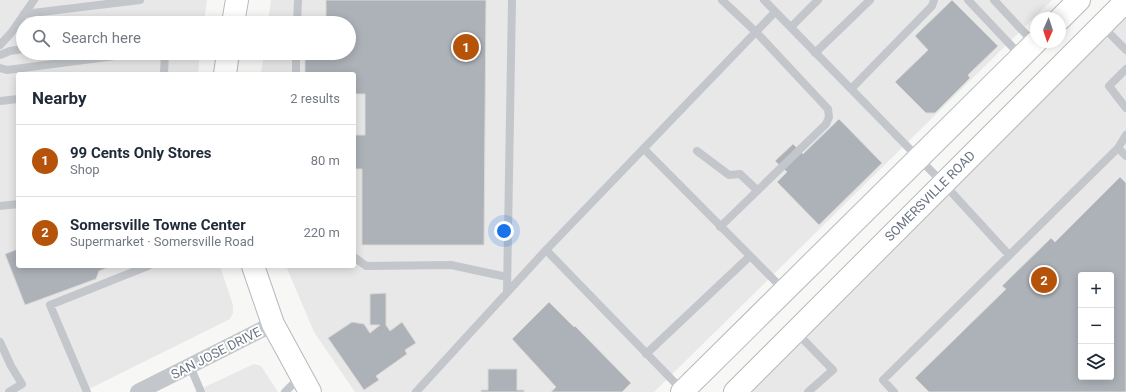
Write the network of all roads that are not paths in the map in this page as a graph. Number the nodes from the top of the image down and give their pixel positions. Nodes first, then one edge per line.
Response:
1 (34, 0) edge
2 (140, 0) edge
3 (237, 0) edge
4 (298, 0) edge
5 (512, 0) edge
6 (722, 0) edge
7 (764, 0) edge
8 (818, 0) edge
9 (870, 0) edge
10 (934, 0) edge
11 (968, 0) edge
12 (994, 0) edge
13 (1079, 0) edge
14 (1126, 1) edge
15 (775, 12) junction
16 (1066, 12) edge
17 (24, 14) joint
18 (234, 16) edge
19 (298, 16) edge
20 (16, 26) edge
21 (1101, 26) junction
22 (791, 27) junction
23 (756, 32) junction
24 (11, 33) junction
25 (0, 35) edge
26 (0, 44) edge
27 (1030, 46) edge
28 (1030, 46) edge
29 (1030, 48) edge
30 (16, 50) edge
31 (1126, 50) edge
32 (815, 53) junction
33 (0, 55) edge
34 (84, 60) edge
35 (165, 60) edge
36 (227, 60) edge
37 (296, 60) edge
38 (0, 68) edge
39 (1126, 69) edge
40 (164, 72) edge
41 (225, 72) edge
42 (296, 72) edge
43 (850, 89) junction
44 (16, 99) edge
45 (0, 101) edge
46 (1126, 108) edge
47 (1126, 135) edge
48 (1118, 148) junction
49 (644, 149) junction
50 (697, 151) dead end
51 (1126, 156) edge
52 (918, 158) junction
53 (943, 183) junction
54 (757, 190) junction
55 (16, 204) edge
56 (0, 206) edge
57 (720, 226) junction
58 (546, 250) junction
59 (1009, 255) junction
60 (750, 257) junction
61 (356, 258) edge
62 (143, 268) edge
63 (254, 268) edge
64 (507, 277) junction
65 (784, 291) junction
66 (507, 292) junction
67 (273, 324) junction
68 (795, 332) junction
69 (0, 342) edge
70 (646, 354) junction
71 (190, 366) junction
72 (306, 384) edge
73 (9, 392) edge
74 (87, 392) edge
75 (138, 392) edge
76 (201, 392) edge
77 (285, 392) edge
78 (416, 392) edge
79 (683, 392) edge
80 (735, 392) edge
81 (808, 392) edge
82 (894, 392) edge

1 - 17 lane
2 - 17 lane
3 - 18 main road
4 - 19 lane
5 - 64 lane
6 - 23 lane
7 - 15 lane
8 - 22 lane
9 - 32 lane
10 - 43 lane
11 - 27 lane
12 - 28 lane
13 - 16 main road
14 - 21 main road, SOMERSVILLE ROAD
15 - 22 lane
15 - 23 lane
20 - 24 lane
21 - 31 lane
21 - 53 main road, SOMERSVILLE ROAD
22 - 32 lane
23 - 49 lane
23 - 54 lane
24 - 25 lane
24 - 26 lane
29 - 52 main road
30 - 33 lane
32 - 43 lane
34 - 38 lane
35 - 40 lane
36 - 41 main road
37 - 42 lane
39 - 46 lane
43 - 52 lane
44 - 45 lane
47 - 48 lane
48 - 51 lane
48 - 59 lane
49 - 57 lane
49 - 58 lane
50 - 54 lane
52 - 53 lane
52 - 65 main road
53 - 59 lane
53 - 68 main road, SOMERSVILLE ROAD
54 - 57 lane
55 - 56 lane
57 - 60 lane
58 - 66 lane
58 - 70 lane
59 - 82 lane
60 - 65 lane
60 - 70 lane
61 - 64 lane
62 - 74 lane
63 - 67 main road
64 - 66 lane
65 - 79 main road
66 - 78 lane
67 - 71 street, SAN JOSE DRIVE
67 - 72 main road
68 - 80 main road, SOMERSVILLE ROAD
68 - 81 lane
69 - 73 lane
70 - 79 lane
71 - 75 street, SAN JOSE DRIVE
71 - 76 lane
72 - 77 lane

